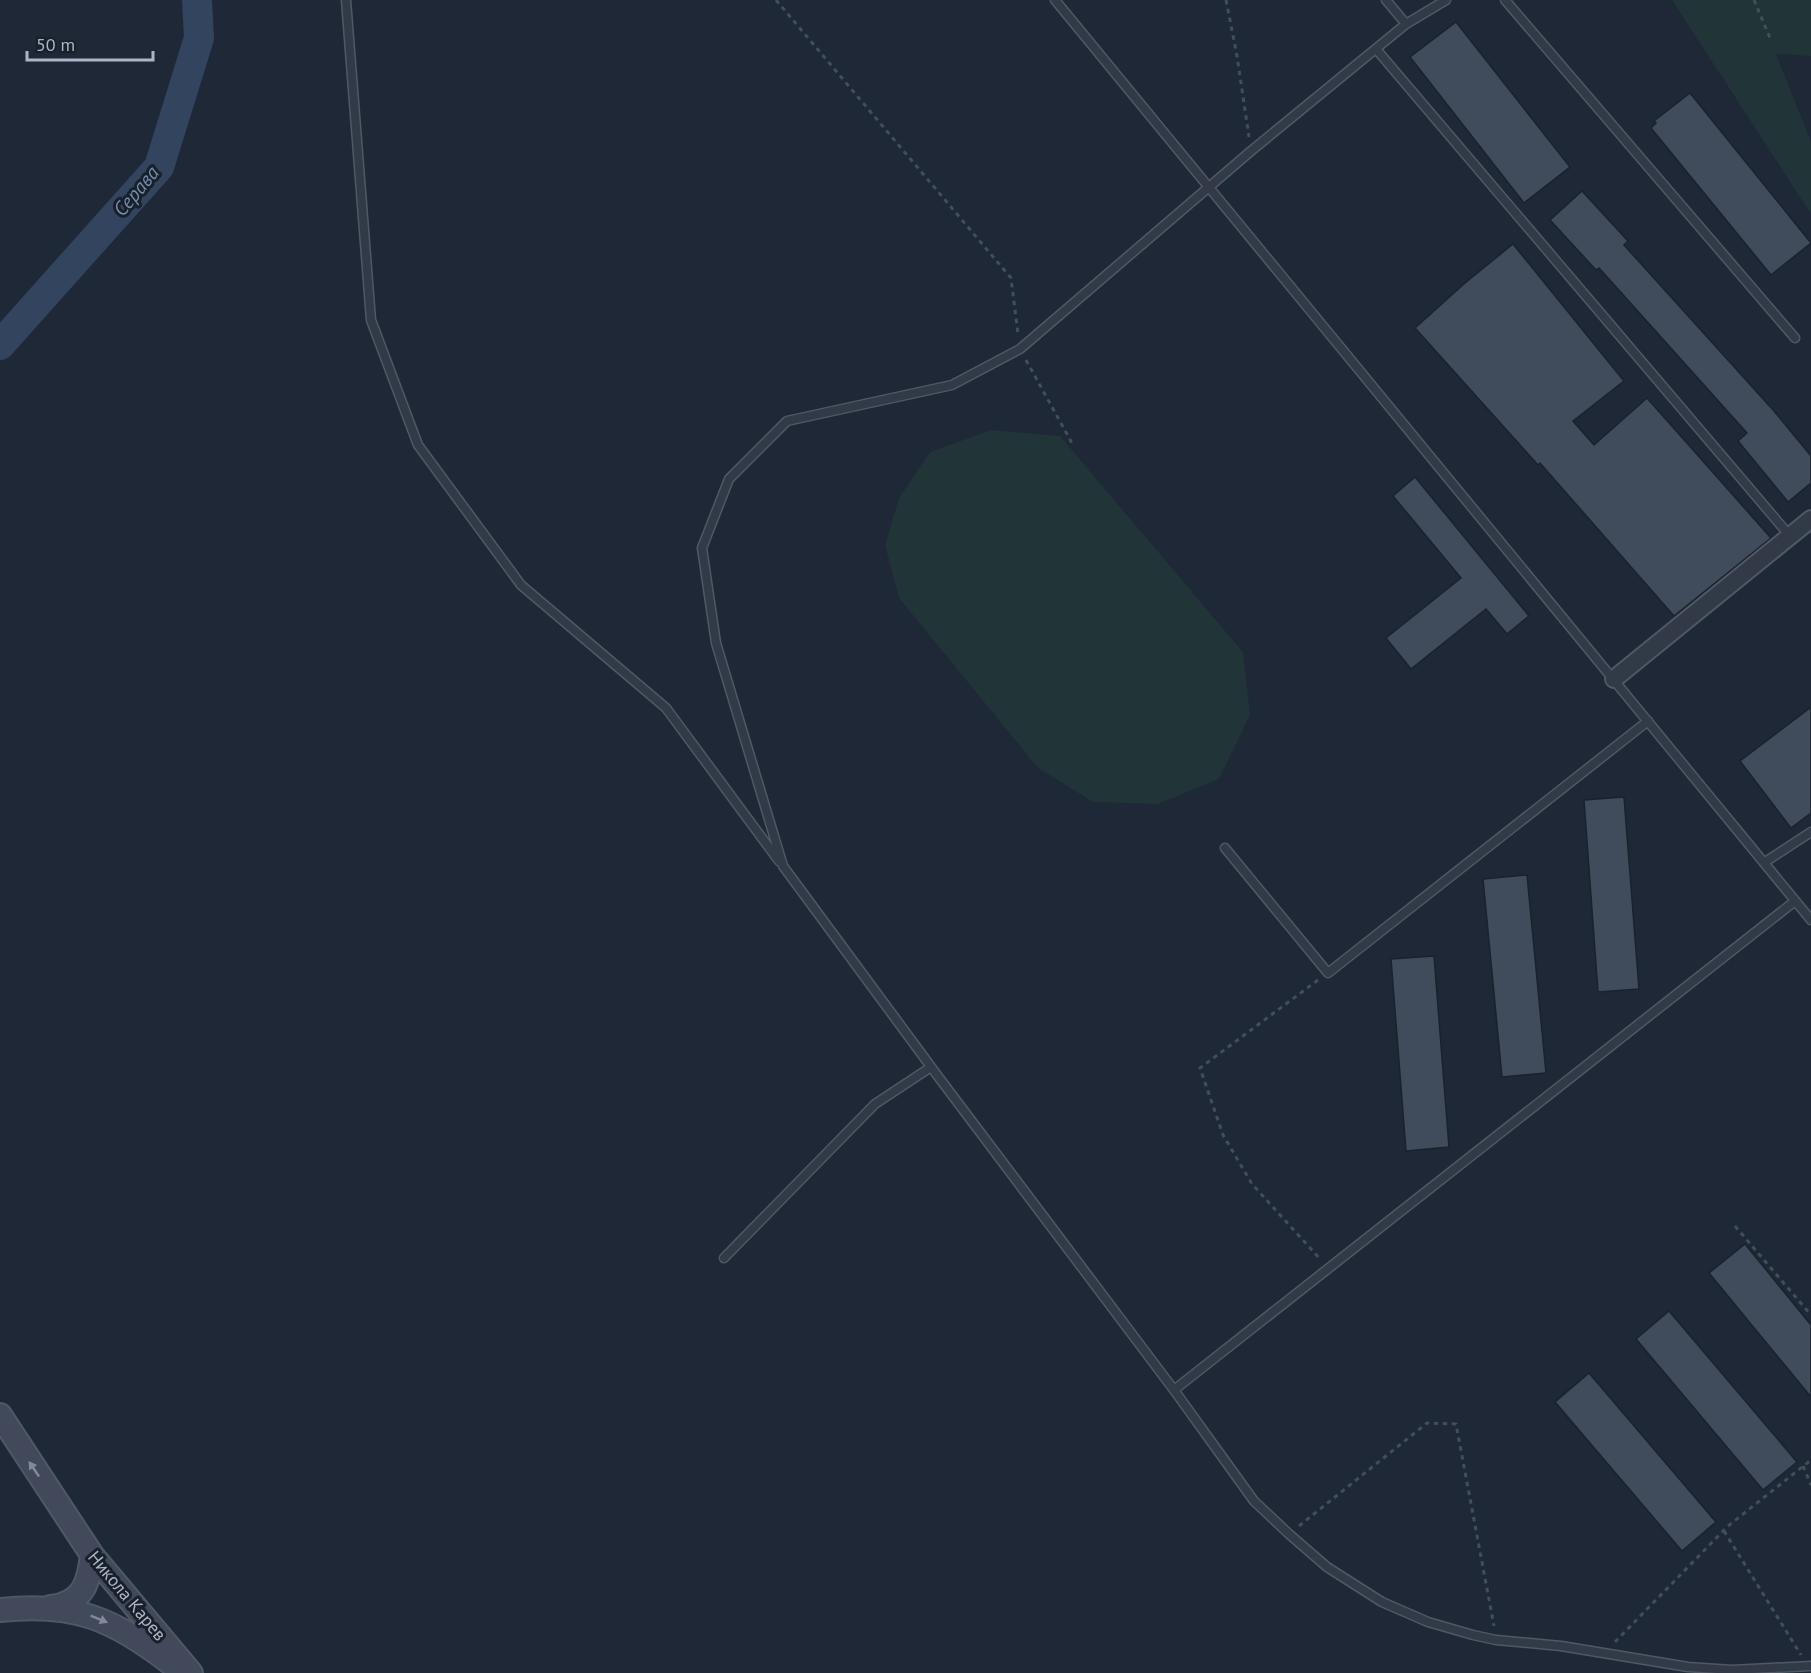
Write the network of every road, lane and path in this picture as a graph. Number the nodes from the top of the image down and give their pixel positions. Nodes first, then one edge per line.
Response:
1 (346, 0) edge
2 (776, 0) edge
3 (1055, 0) edge
4 (1226, 0) edge
5 (1386, 0) edge
6 (1446, 0) edge
7 (1505, 0) edge
8 (1754, 0) edge
9 (1406, 24) junction
10 (1770, 39) dead end
11 (1376, 49) junction
12 (1251, 151) junction
13 (1207, 187) junction
14 (1795, 338) dead end
15 (1020, 350) junction
16 (1073, 445) dead end
17 (1811, 519) edge
18 (1790, 536) junction
19 (1614, 679) junction
20 (1648, 721) junction
21 (1811, 832) edge
22 (1225, 848) dead end
23 (1765, 862) junction
24 (783, 866) junction
25 (1795, 901) junction
26 (1811, 920) edge
27 (1328, 973) junction
28 (931, 1067) junction
29 (1735, 1226) dead end
30 (724, 1258) dead end
31 (1329, 1268) junction
32 (1811, 1315) edge
33 (1174, 1390) junction
34 (0, 1416) edge
35 (1811, 1460) edge
36 (1803, 1466) junction
37 (1811, 1485) edge
38 (1724, 1531) junction
39 (1289, 1534) junction
40 (92, 1555) junction
41 (47, 1608) junction
42 (0, 1610) edge
43 (1496, 1640) junction
44 (1604, 1654) junction
45 (1804, 1658) dead end
46 (1811, 1666) edge
47 (184, 1673) edge
48 (191, 1673) edge

1 - 24 lane
2 - 15 path
3 - 13 lane
4 - 12 path
5 - 9 lane
6 - 9 lane
7 - 14 lane
8 - 10 path
9 - 11 lane
11 - 12 lane
11 - 18 lane
12 - 13 lane
13 - 15 lane
13 - 19 lane
15 - 16 path
15 - 24 lane
17 - 18 street
18 - 19 street
19 - 20 lane
20 - 23 lane
20 - 27 lane
21 - 23 lane
22 - 27 lane
23 - 25 lane
24 - 28 lane
25 - 26 lane
25 - 31 lane
27 - 31 path
28 - 30 lane
28 - 33 lane
29 - 32 path
31 - 33 lane
33 - 39 lane
40 -> 34 street, Никола Карев
35 - 36 path
36 - 37 path
36 - 38 path
38 - 44 path
38 - 45 path
39 - 43 lane
39 - 43 path
40 - 41 street
40 - 48 street, Никола Карев
41 - 42 street
41 -> 47 street
43 - 44 lane
44 - 46 lane

